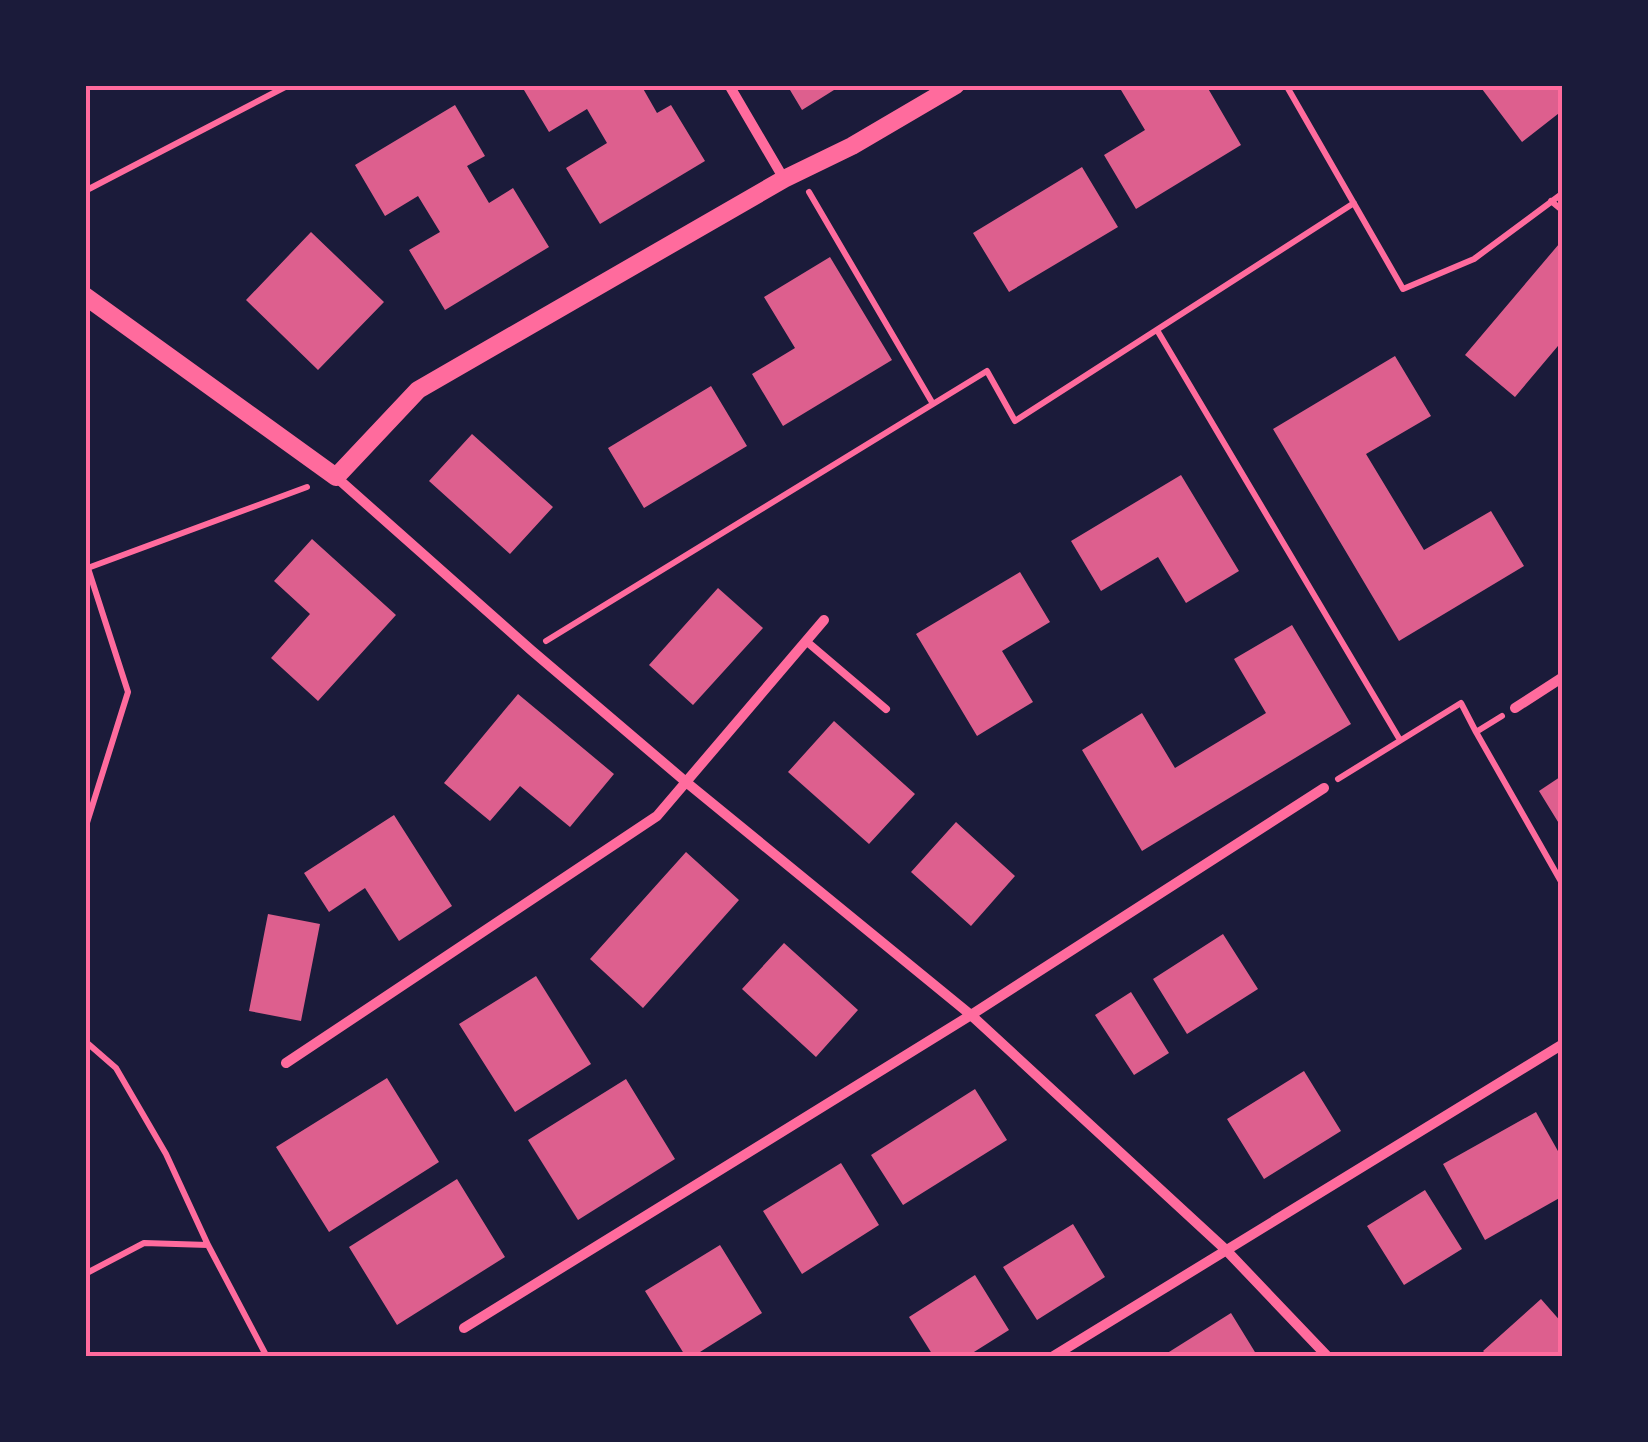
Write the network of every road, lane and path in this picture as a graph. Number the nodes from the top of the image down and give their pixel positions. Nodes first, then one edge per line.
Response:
1 (289, 85) edge
2 (729, 85) edge
3 (956, 85) edge
4 (1286, 85) edge
5 (791, 176) junction
6 (85, 191) edge
7 (1563, 193) edge
8 (1551, 202) junction
9 (1354, 204) junction
10 (1563, 211) edge
11 (85, 296) edge
12 (85, 304) edge
13 (108, 311) junction
14 (1157, 330) junction
15 (933, 404) junction
16 (336, 477) junction
17 (86, 566) edge
18 (824, 620) dead end
19 (806, 642) junction
20 (531, 650) junction
21 (1563, 677) edge
22 (1516, 708) joint
23 (886, 709) dead end
24 (1476, 732) junction
25 (1400, 740) junction
26 (686, 782) junction
27 (1324, 788) joint
28 (85, 829) edge
29 (1563, 886) edge
30 (970, 1015) junction
31 (85, 1041) edge
32 (1563, 1044) edge
33 (286, 1064) dead end
34 (208, 1245) junction
35 (1226, 1250) junction
36 (85, 1274) edge
37 (464, 1328) dead end
38 (267, 1357) edge
39 (1052, 1357) edge
40 (1328, 1357) edge

1 - 6 path
2 - 5 street
3 - 5 street
4 - 9 path
5 - 15 path
5 - 16 street
7 - 8 path
8 - 9 path
8 - 10 path
9 - 14 path
11 - 13 street
12 - 13 street
13 - 16 street
14 - 15 path
14 - 25 path
15 - 20 path
16 - 17 path
16 - 20 street
17 - 28 path
18 - 19 street
19 - 23 lane
19 - 26 street
20 - 26 street
21 - 22 street
22 - 24 path
24 - 25 path
24 - 29 path
25 - 27 path
26 - 30 street
26 - 33 street
27 - 30 street
30 - 35 street
30 - 37 street
31 - 34 path
32 - 35 street
34 - 36 path
34 - 38 path
35 - 39 street
35 - 40 street

